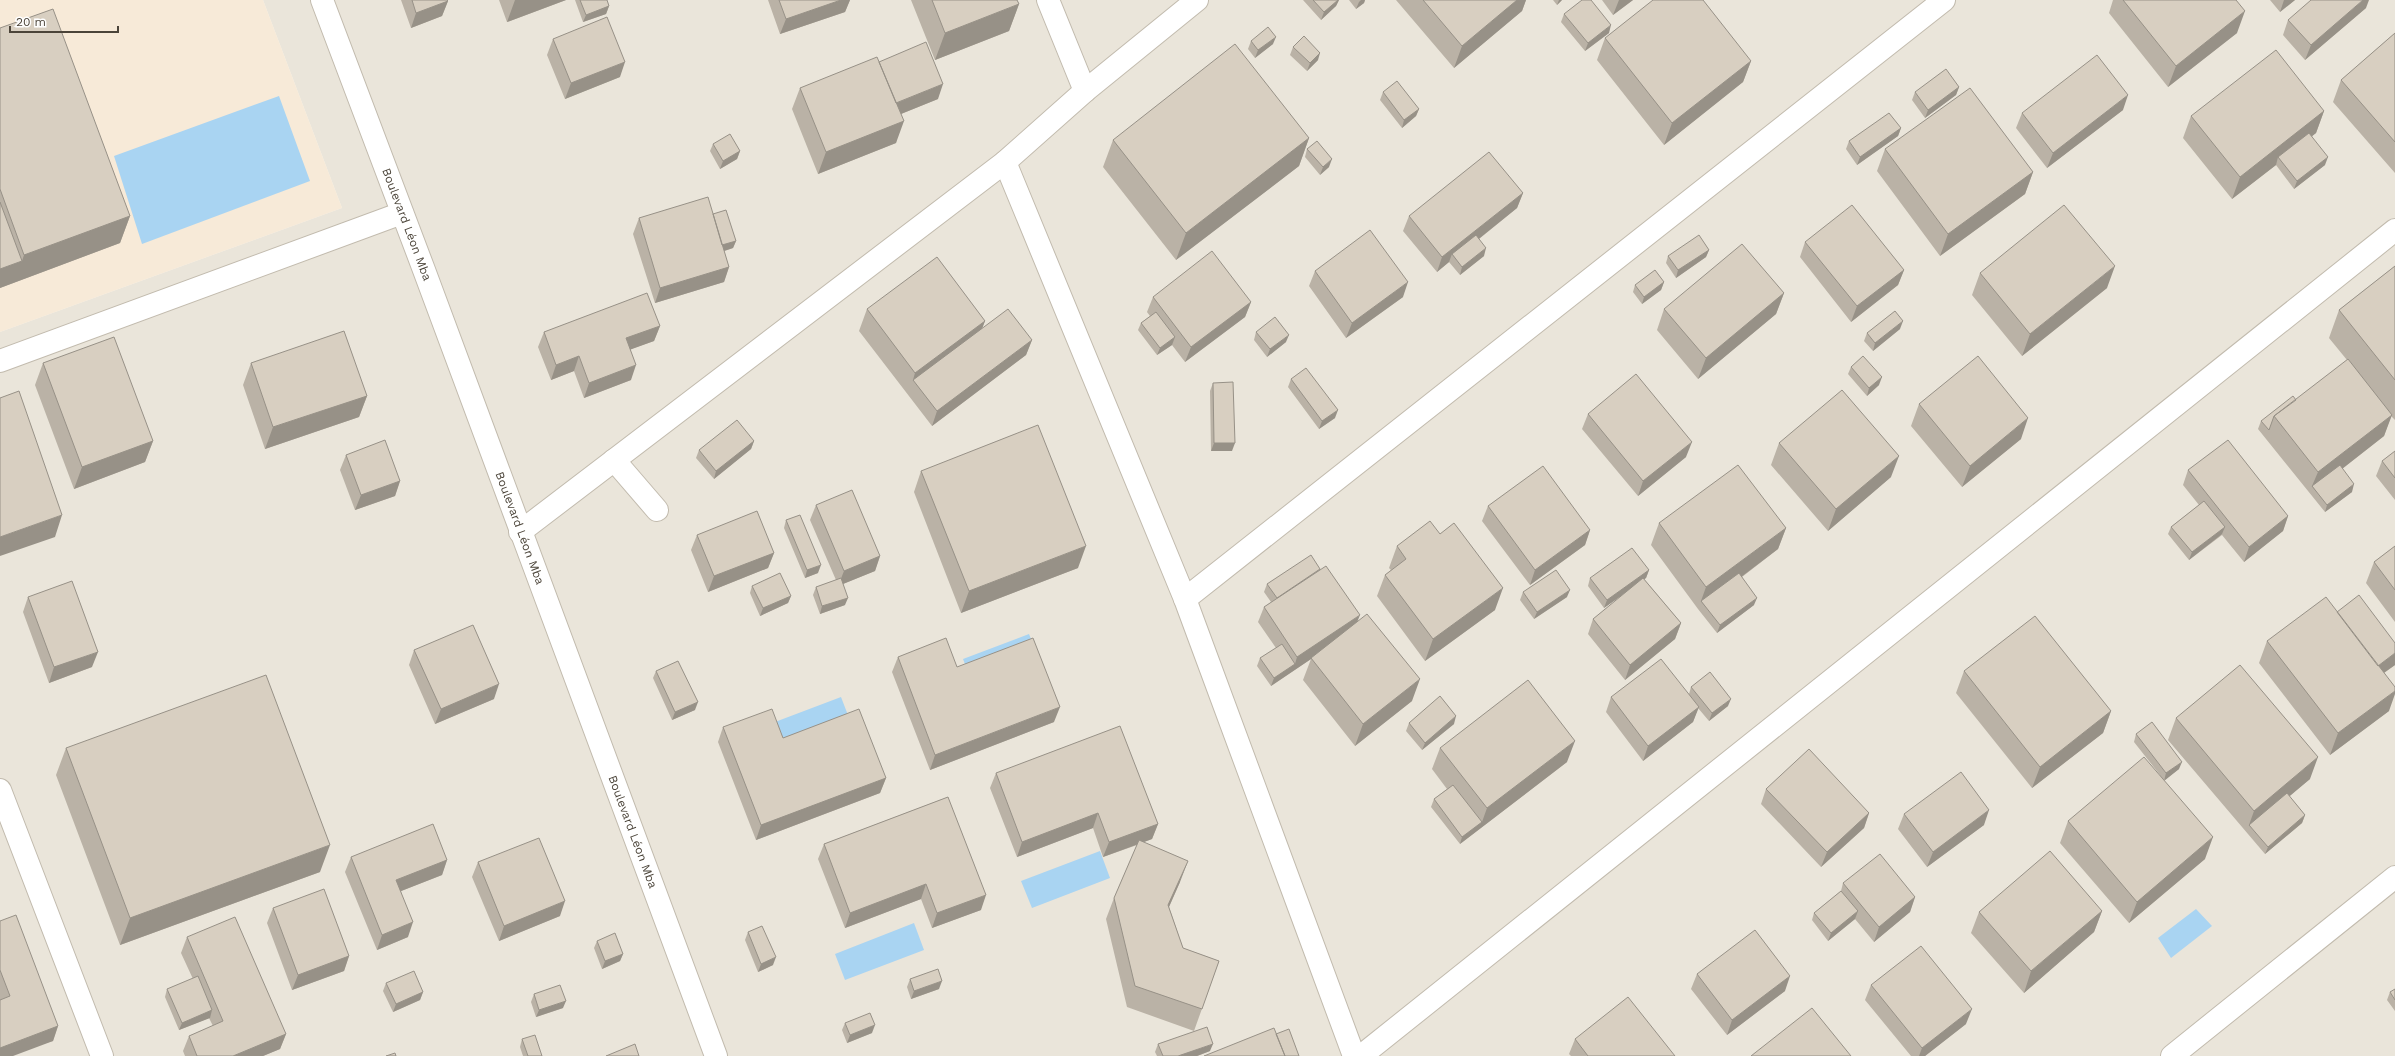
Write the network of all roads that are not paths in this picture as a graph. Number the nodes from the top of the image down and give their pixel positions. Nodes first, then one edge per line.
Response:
1 (322, 0) edge
2 (1048, 0) edge
3 (1197, 0) edge
4 (1944, 0) edge
5 (1085, 91) junction
6 (1005, 162) junction
7 (402, 213) junction
8 (2395, 230) edge
9 (0, 361) edge
10 (614, 460) junction
11 (657, 510) dead end
12 (520, 532) junction
13 (1185, 599) junction
14 (0, 790) edge
15 (2395, 877) edge
16 (102, 1056) edge
17 (716, 1056) edge
18 (1354, 1056) edge
19 (1361, 1056) edge
20 (2172, 1056) edge

1 - 7 street, Boulevard Léon Mba
2 - 5 street
3 - 5 street
4 - 13 street
5 - 6 street
6 - 10 street
6 - 13 street
7 - 9 street
7 - 12 street, Boulevard Léon Mba
8 - 19 street
10 - 11 street
10 - 12 street
12 - 17 street, Boulevard Léon Mba
13 - 18 street
14 - 16 street
15 - 20 street

